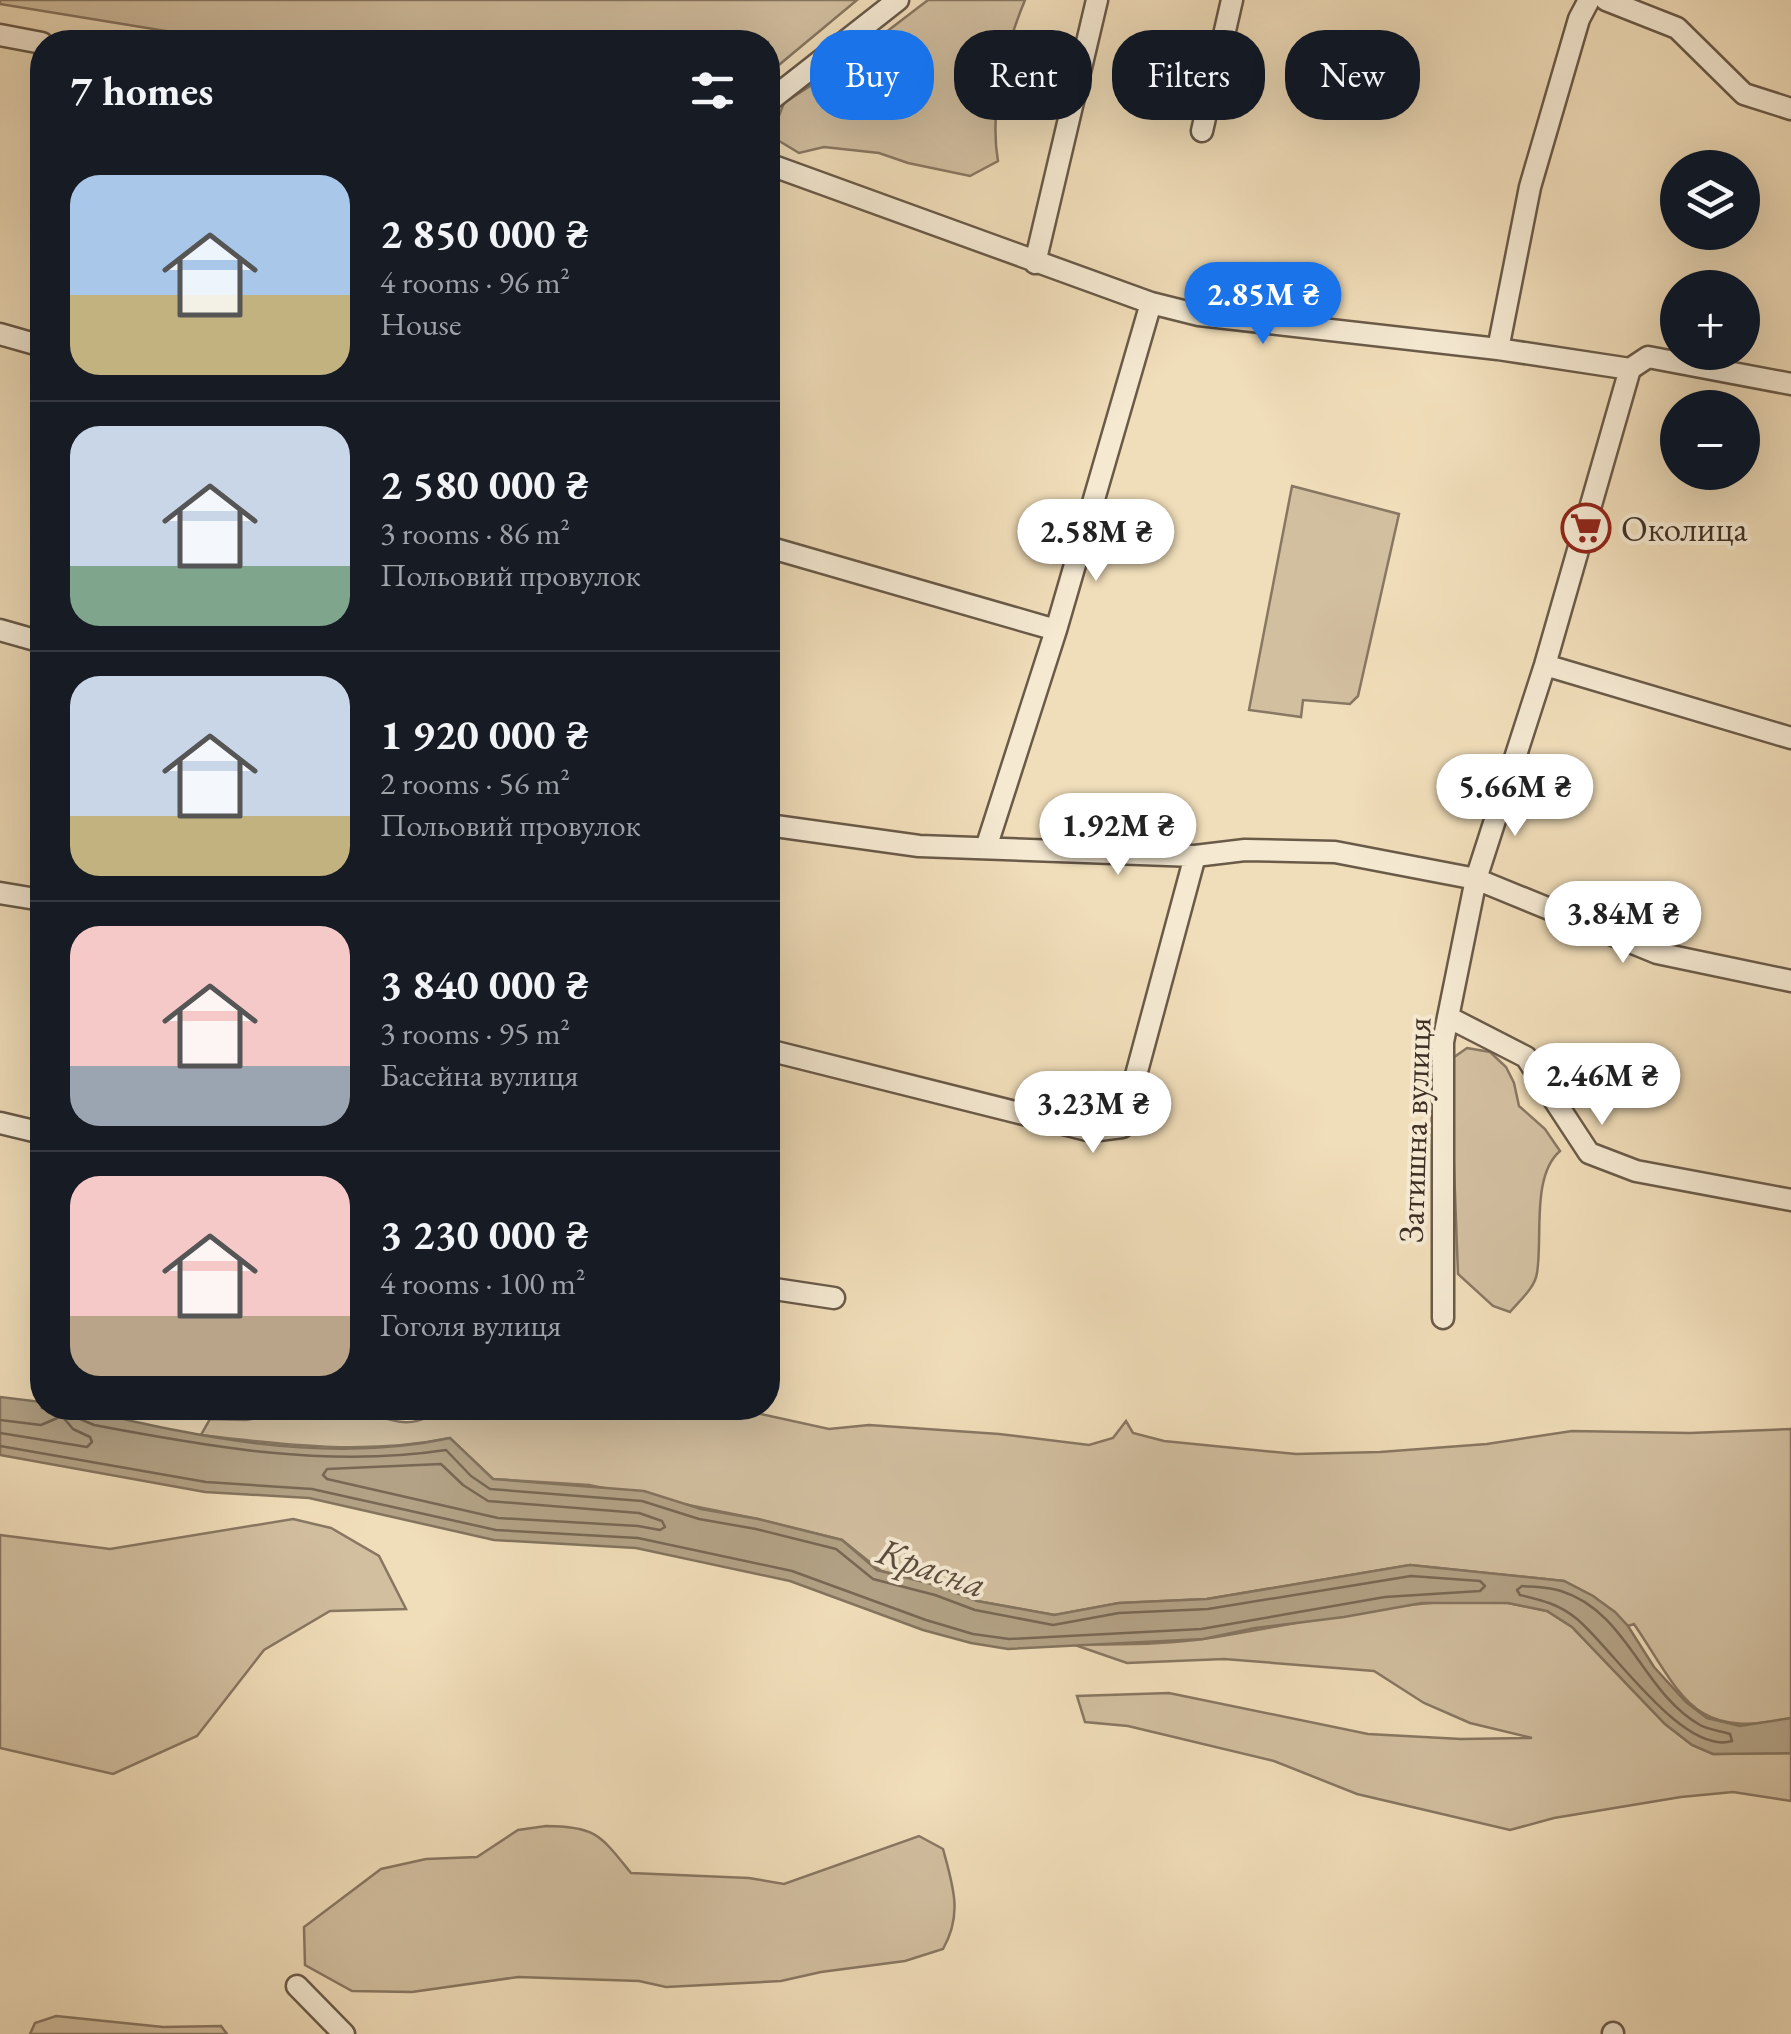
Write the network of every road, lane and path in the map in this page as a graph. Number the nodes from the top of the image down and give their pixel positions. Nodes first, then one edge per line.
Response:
1 (898, 0) edge
2 (1097, 0) edge
3 (1232, 0) edge
4 (1589, 0) edge
5 (1606, 0) edge
6 (0, 36) edge
7 (30, 41) edge
8 (780, 93) edge
9 (1791, 109) edge
10 (1202, 131) dead end
11 (780, 168) edge
12 (1035, 262) junction
13 (1151, 304) junction
14 (0, 334) edge
15 (30, 343) edge
16 (1498, 349) junction
17 (1630, 369) junction
18 (1791, 384) edge
19 (780, 551) edge
20 (0, 630) edge
21 (1056, 630) junction
22 (30, 639) edge
23 (1546, 664) junction
24 (1791, 738) edge
25 (780, 828) edge
26 (986, 848) junction
27 (1195, 856) junction
28 (1476, 879) junction
29 (0, 894) edge
30 (30, 898) edge
31 (1791, 981) edge
32 (1448, 1016) junction
33 (780, 1053) edge
34 (0, 1122) edge
35 (30, 1130) edge
36 (1791, 1200) edge
37 (780, 1290) edge
38 (834, 1298) dead end
39 (1443, 1318) dead end
40 (297, 1986) dead end
41 (344, 2034) edge

1 - 8 street
2 - 12 street
3 - 10 street
4 - 16 street
5 - 9 street
6 - 7 street
11 - 12 street
12 - 13 street
13 - 16 street
13 - 21 street
14 - 15 street
16 - 17 street
17 - 18 street
17 - 23 street, Затишна вулиця
19 - 21 street
20 - 22 street
21 - 26 street
23 - 24 street
23 - 28 street, Затишна вулиця
25 - 26 street
26 - 27 street
27 - 28 street
27 - 33 street
28 - 31 street
28 - 32 street, Затишна вулиця
29 - 30 street
32 - 36 street
32 - 39 street, Затишна вулиця
34 - 35 street
37 - 38 street
40 - 41 street

